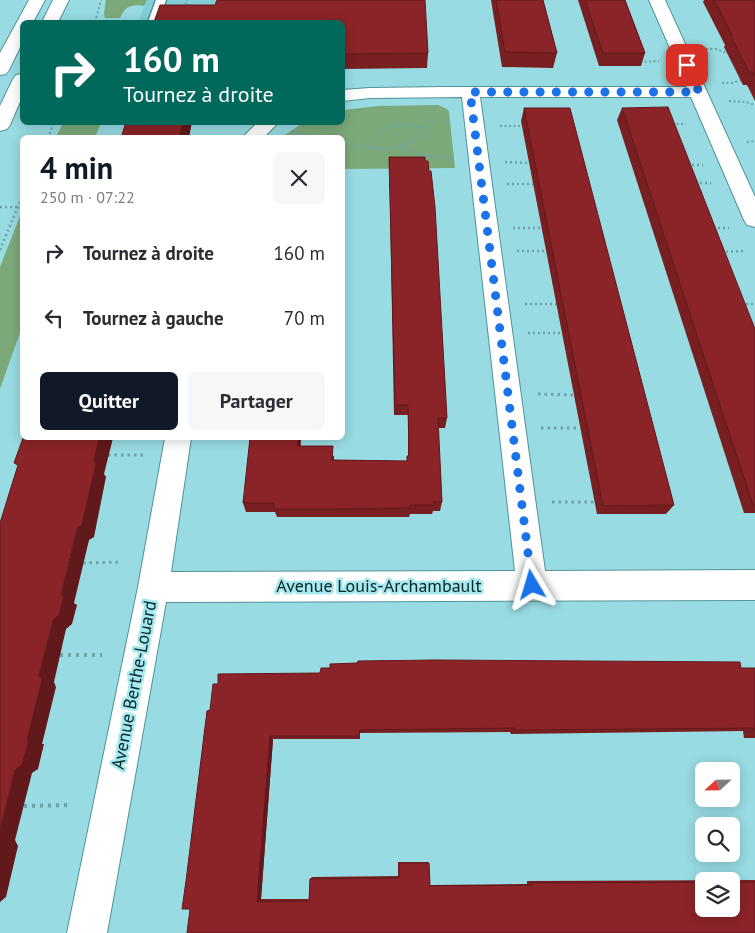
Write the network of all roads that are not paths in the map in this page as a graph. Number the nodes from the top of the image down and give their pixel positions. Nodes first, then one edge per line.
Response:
1 (37, 0) edge
2 (61, 0) edge
3 (161, 0) edge
4 (657, 0) edge
5 (26, 20) edge
6 (51, 20) edge
7 (155, 20) edge
8 (20, 32) edge
9 (0, 70) edge
10 (20, 83) edge
11 (707, 88) junction
12 (470, 92) junction
13 (345, 96) edge
14 (0, 125) edge
15 (279, 126) edge
16 (259, 135) edge
17 (755, 220) edge
18 (178, 440) edge
19 (532, 585) junction
20 (755, 585) edge
21 (153, 587) junction
22 (87, 933) edge

1 - 5 street
2 - 6 street
3 - 7 lane
4 - 11 street
8 - 9 street
10 - 14 street
11 - 12 street
11 - 17 street
12 - 13 street
12 - 19 street
15 - 16 street
18 - 21 street, Avenue Berthe-Louard
19 - 20 street, Avenue Louis-Archambault
19 - 21 street, Avenue Louis-Archambault
21 - 22 street, Avenue Berthe-Louard

